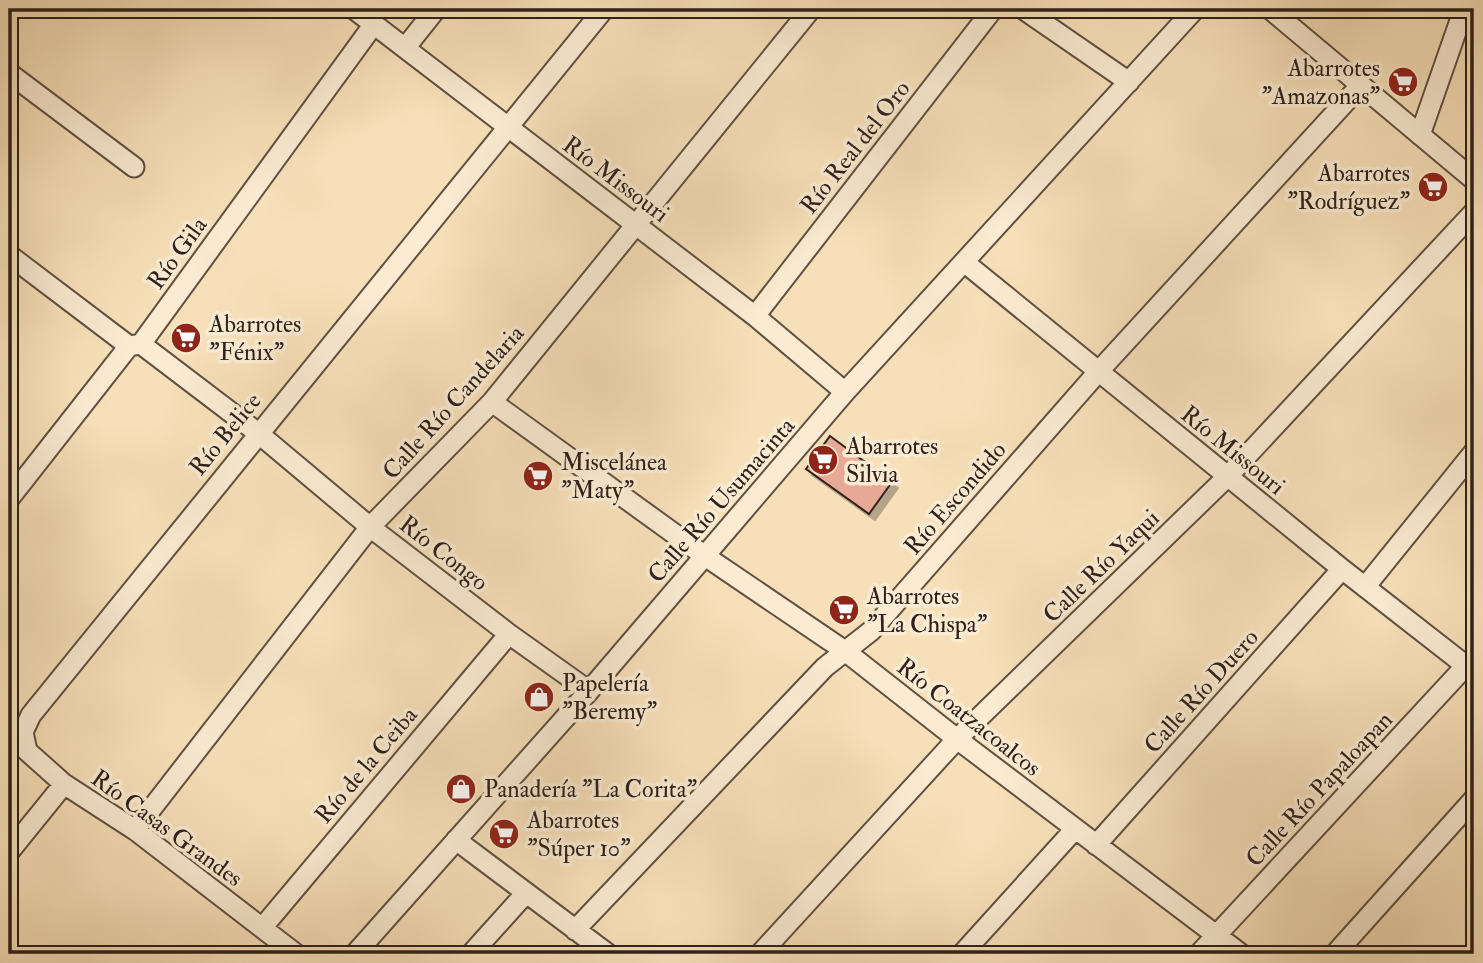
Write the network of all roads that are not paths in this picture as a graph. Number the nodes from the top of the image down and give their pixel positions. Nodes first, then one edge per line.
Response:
1 (354, 9) edge
2 (436, 9) edge
3 (604, 9) edge
4 (811, 9) edge
5 (993, 9) edge
6 (1023, 9) edge
7 (1195, 9) edge
8 (1270, 9) edge
9 (1464, 9) edge
10 (374, 24) junction
11 (405, 48) junction
12 (9, 73) edge
13 (1129, 82) junction
14 (1360, 86) junction
15 (508, 129) junction
16 (1420, 135) junction
17 (134, 167) dead end
18 (1474, 180) edge
19 (1474, 212) edge
20 (636, 224) junction
21 (9, 256) edge
22 (964, 262) junction
23 (755, 316) junction
24 (135, 345) junction
25 (1098, 372) junction
26 (845, 392) junction
27 (492, 402) junction
28 (258, 433) junction
29 (1474, 452) edge
30 (1227, 477) junction
31 (9, 499) edge
32 (370, 527) junction
33 (705, 556) junction
34 (1342, 569) junction
35 (1365, 587) junction
36 (509, 634) junction
37 (845, 651) junction
38 (1472, 664) edge
39 (589, 691) junction
40 (23, 732) joint
41 (957, 739) junction
42 (64, 784) junction
43 (1474, 799) edge
44 (1075, 829) junction
45 (135, 830) junction
46 (456, 840) junction
47 (1096, 845) junction
48 (9, 852) edge
49 (526, 893) junction
50 (262, 928) junction
51 (575, 930) junction
52 (1216, 936) junction
53 (296, 954) edge
54 (355, 954) edge
55 (471, 954) edge
56 (608, 954) edge
57 (760, 954) edge
58 (962, 954) edge
59 (1199, 954) edge
60 (1241, 954) edge
61 (1335, 954) edge

1 - 10 street, Río Missouri
2 - 11 street
3 - 15 street, Río Belice
4 - 20 street, Calle Río Candelaria
5 - 23 street, Río Real del Oro
6 - 13 street
7 - 13 street, Calle Río Usumacinta
8 - 14 street
9 - 16 street
10 - 11 street, Río Missouri
10 - 24 street, Río Gila
11 - 15 street, Río Missouri
12 - 17 street
13 - 22 street, Calle Río Usumacinta
14 - 16 street
14 - 25 street, Río Escondido
15 - 20 street, Río Missouri
15 - 28 street, Río Belice
16 - 18 street
19 - 30 street, Calle Río Yaqui
20 - 23 street, Río Missouri
20 - 27 street, Calle Río Candelaria
21 - 24 street, Río Congo
22 - 25 street, Río Missouri
22 - 26 street, Calle Río Usumacinta
23 - 26 street, Río Missouri
24 - 28 street, Río Congo
24 - 31 street, Río Gila
25 - 30 street, Río Missouri
25 - 37 street, Río Escondido
26 - 33 street, Calle Río Usumacinta
27 - 32 street, Calle Río Candelaria
27 - 33 street, Río Coatzacoalcos
28 - 32 street, Río Congo
28 - 40 street, Río Belice
29 - 35 street
30 - 34 street, Río Missouri
30 - 41 street, Calle Río Yaqui
32 - 36 street, Río Congo
32 - 45 street, Calle Río Candelaria
33 - 37 street, Río Coatzacoalcos
33 - 39 street, Calle Río Usumacinta
34 - 35 street, Río Missouri
34 - 47 street, Calle Río Duero
35 - 38 street, Río Missouri
36 - 39 street, Río Congo
36 - 50 street, Río de la Ceiba
37 - 41 street, Río Coatzacoalcos
37 - 51 street, Río Escondido
38 - 52 street, Calle Río Papaloapan
39 - 46 street, Calle Río Usumacinta
40 - 42 street, Río Casas Grandes
41 - 44 street, Río Coatzacoalcos
41 - 57 street, Calle Río Yaqui
42 - 45 street, Río Casas Grandes
42 - 48 street
43 - 61 street
44 - 47 street, Río Coatzacoalcos
44 - 58 street
45 - 50 street, Río Casas Grandes
46 - 49 street
46 - 54 street, Calle Río Usumacinta
47 - 52 street, Río Coatzacoalcos
49 - 51 street
49 - 55 street
50 - 53 street, Río Casas Grandes
51 - 56 street
52 - 59 street, Calle Río Papaloapan
52 - 60 street, Río Coatzacoalcos

